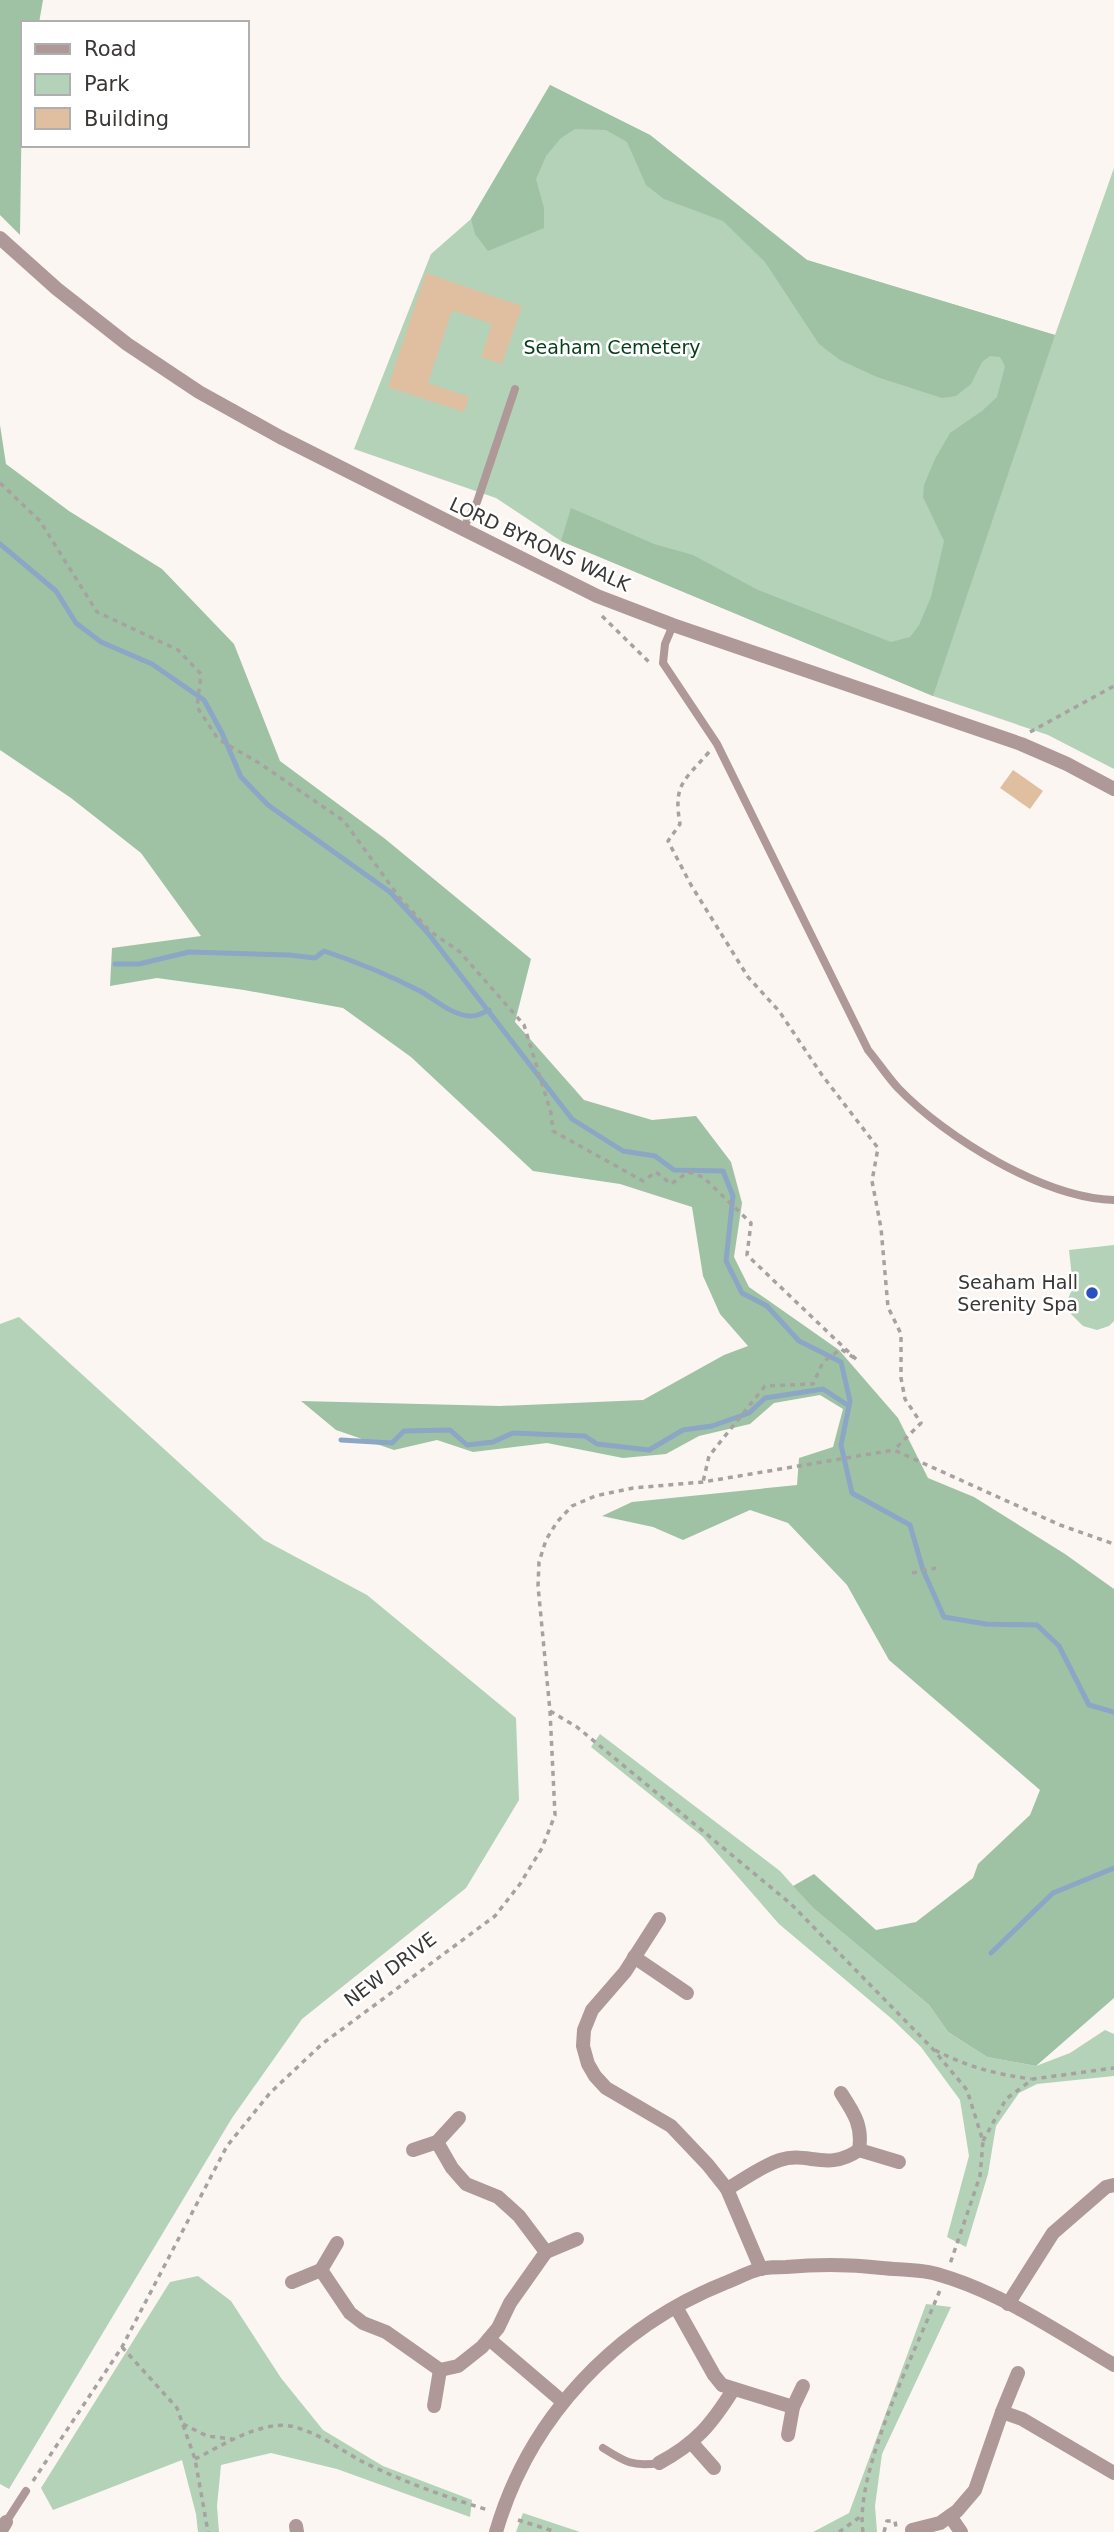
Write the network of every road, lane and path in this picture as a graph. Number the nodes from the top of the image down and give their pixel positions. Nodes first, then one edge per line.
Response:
1 (0, 238) edge
2 (515, 389) dead end
3 (0, 483) edge
4 (463, 530) junction
5 (597, 596) junction
6 (673, 625) junction
7 (651, 665) dead end
8 (1114, 686) edge
9 (1021, 744) junction
10 (710, 751) dead end
11 (1114, 789) edge
12 (1114, 1199) edge
13 (894, 1450) junction
14 (703, 1482) junction
15 (1114, 1545) edge
16 (936, 1568) dead end
17 (912, 1573) dead end
18 (550, 1710) junction
19 (659, 1919) dead end
20 (634, 1957) junction
21 (687, 1993) dead end
22 (932, 2048) junction
23 (1114, 2068) edge
24 (1033, 2079) junction
25 (841, 2093) dead end
26 (459, 2118) dead end
27 (983, 2141) junction
28 (437, 2143) junction
29 (413, 2150) dead end
30 (859, 2150) junction
31 (899, 2162) dead end
32 (1114, 2186) edge
33 (727, 2189) junction
34 (577, 2239) dead end
35 (337, 2243) dead end
36 (546, 2252) junction
37 (952, 2259) dead end
38 (761, 2269) junction
39 (321, 2270) junction
40 (292, 2282) dead end
41 (937, 2298) dead end
42 (1008, 2304) junction
43 (676, 2307) junction
44 (489, 2339) junction
45 (122, 2347) junction
46 (1114, 2365) edge
47 (440, 2370) junction
48 (1018, 2373) dead end
49 (803, 2386) dead end
50 (733, 2390) junction
51 (564, 2402) junction
52 (434, 2406) dead end
53 (793, 2407) junction
54 (1002, 2412) junction
55 (182, 2424) junction
56 (788, 2435) dead end
57 (234, 2439) junction
58 (691, 2442) junction
59 (603, 2448) dead end
60 (195, 2459) junction
61 (659, 2463) joint
62 (714, 2468) dead end
63 (1114, 2473) edge
64 (26, 2491) joint
65 (483, 2509) dead end
66 (861, 2516) junction
67 (950, 2516) junction
68 (522, 2521) dead end
69 (3, 2527) edge
70 (905, 2531) edge
71 (208, 2532) edge
72 (496, 2532) edge
73 (556, 2532) edge
74 (839, 2532) edge
75 (863, 2532) edge
76 (884, 2532) edge
77 (961, 2532) edge

1 - 4 street, LORD BYRONS WALK
2 - 4 lane
3 - 14 path
4 - 5 street, LORD BYRONS WALK
5 - 6 street, LORD BYRONS WALK
5 - 7 path
6 - 9 street, LORD BYRONS WALK
6 - 12 lane
8 - 9 path
9 - 11 street, LORD BYRONS WALK
10 - 13 path
13 - 14 path, NEW DRIVE
13 - 15 path
14 - 18 path, NEW DRIVE
16 - 17 path
18 - 22 path
18 - 45 path, NEW DRIVE
19 - 20 street
20 - 21 street
20 - 33 street
22 - 24 path
22 - 27 path
23 - 24 path
24 - 27 path
25 - 30 street
26 - 28 street
27 - 37 path
28 - 29 street
28 - 36 street
30 - 31 street
30 - 33 street
32 - 42 street
33 - 38 street
34 - 36 street
35 - 39 street
36 - 44 street
38 - 42 street
38 - 43 street
39 - 40 street
39 - 47 street
41 - 66 path
42 - 46 street
43 - 50 street
43 - 51 street
44 - 47 street
44 - 51 street
45 - 55 path
45 - 64 path, NEW DRIVE
47 - 52 street
48 - 54 street
49 - 53 street
50 - 53 street
50 - 58 street
51 - 72 street
53 - 56 street
54 - 63 street
54 - 67 street
55 - 57 path
55 - 60 path
57 - 60 path
57 - 65 path
58 - 61 street
58 - 62 street
59 - 61 lane
60 - 71 path
64 - 69 lane
66 - 74 path
66 - 75 path
67 - 70 street
67 - 77 street
68 - 73 path
70 - 76 path

